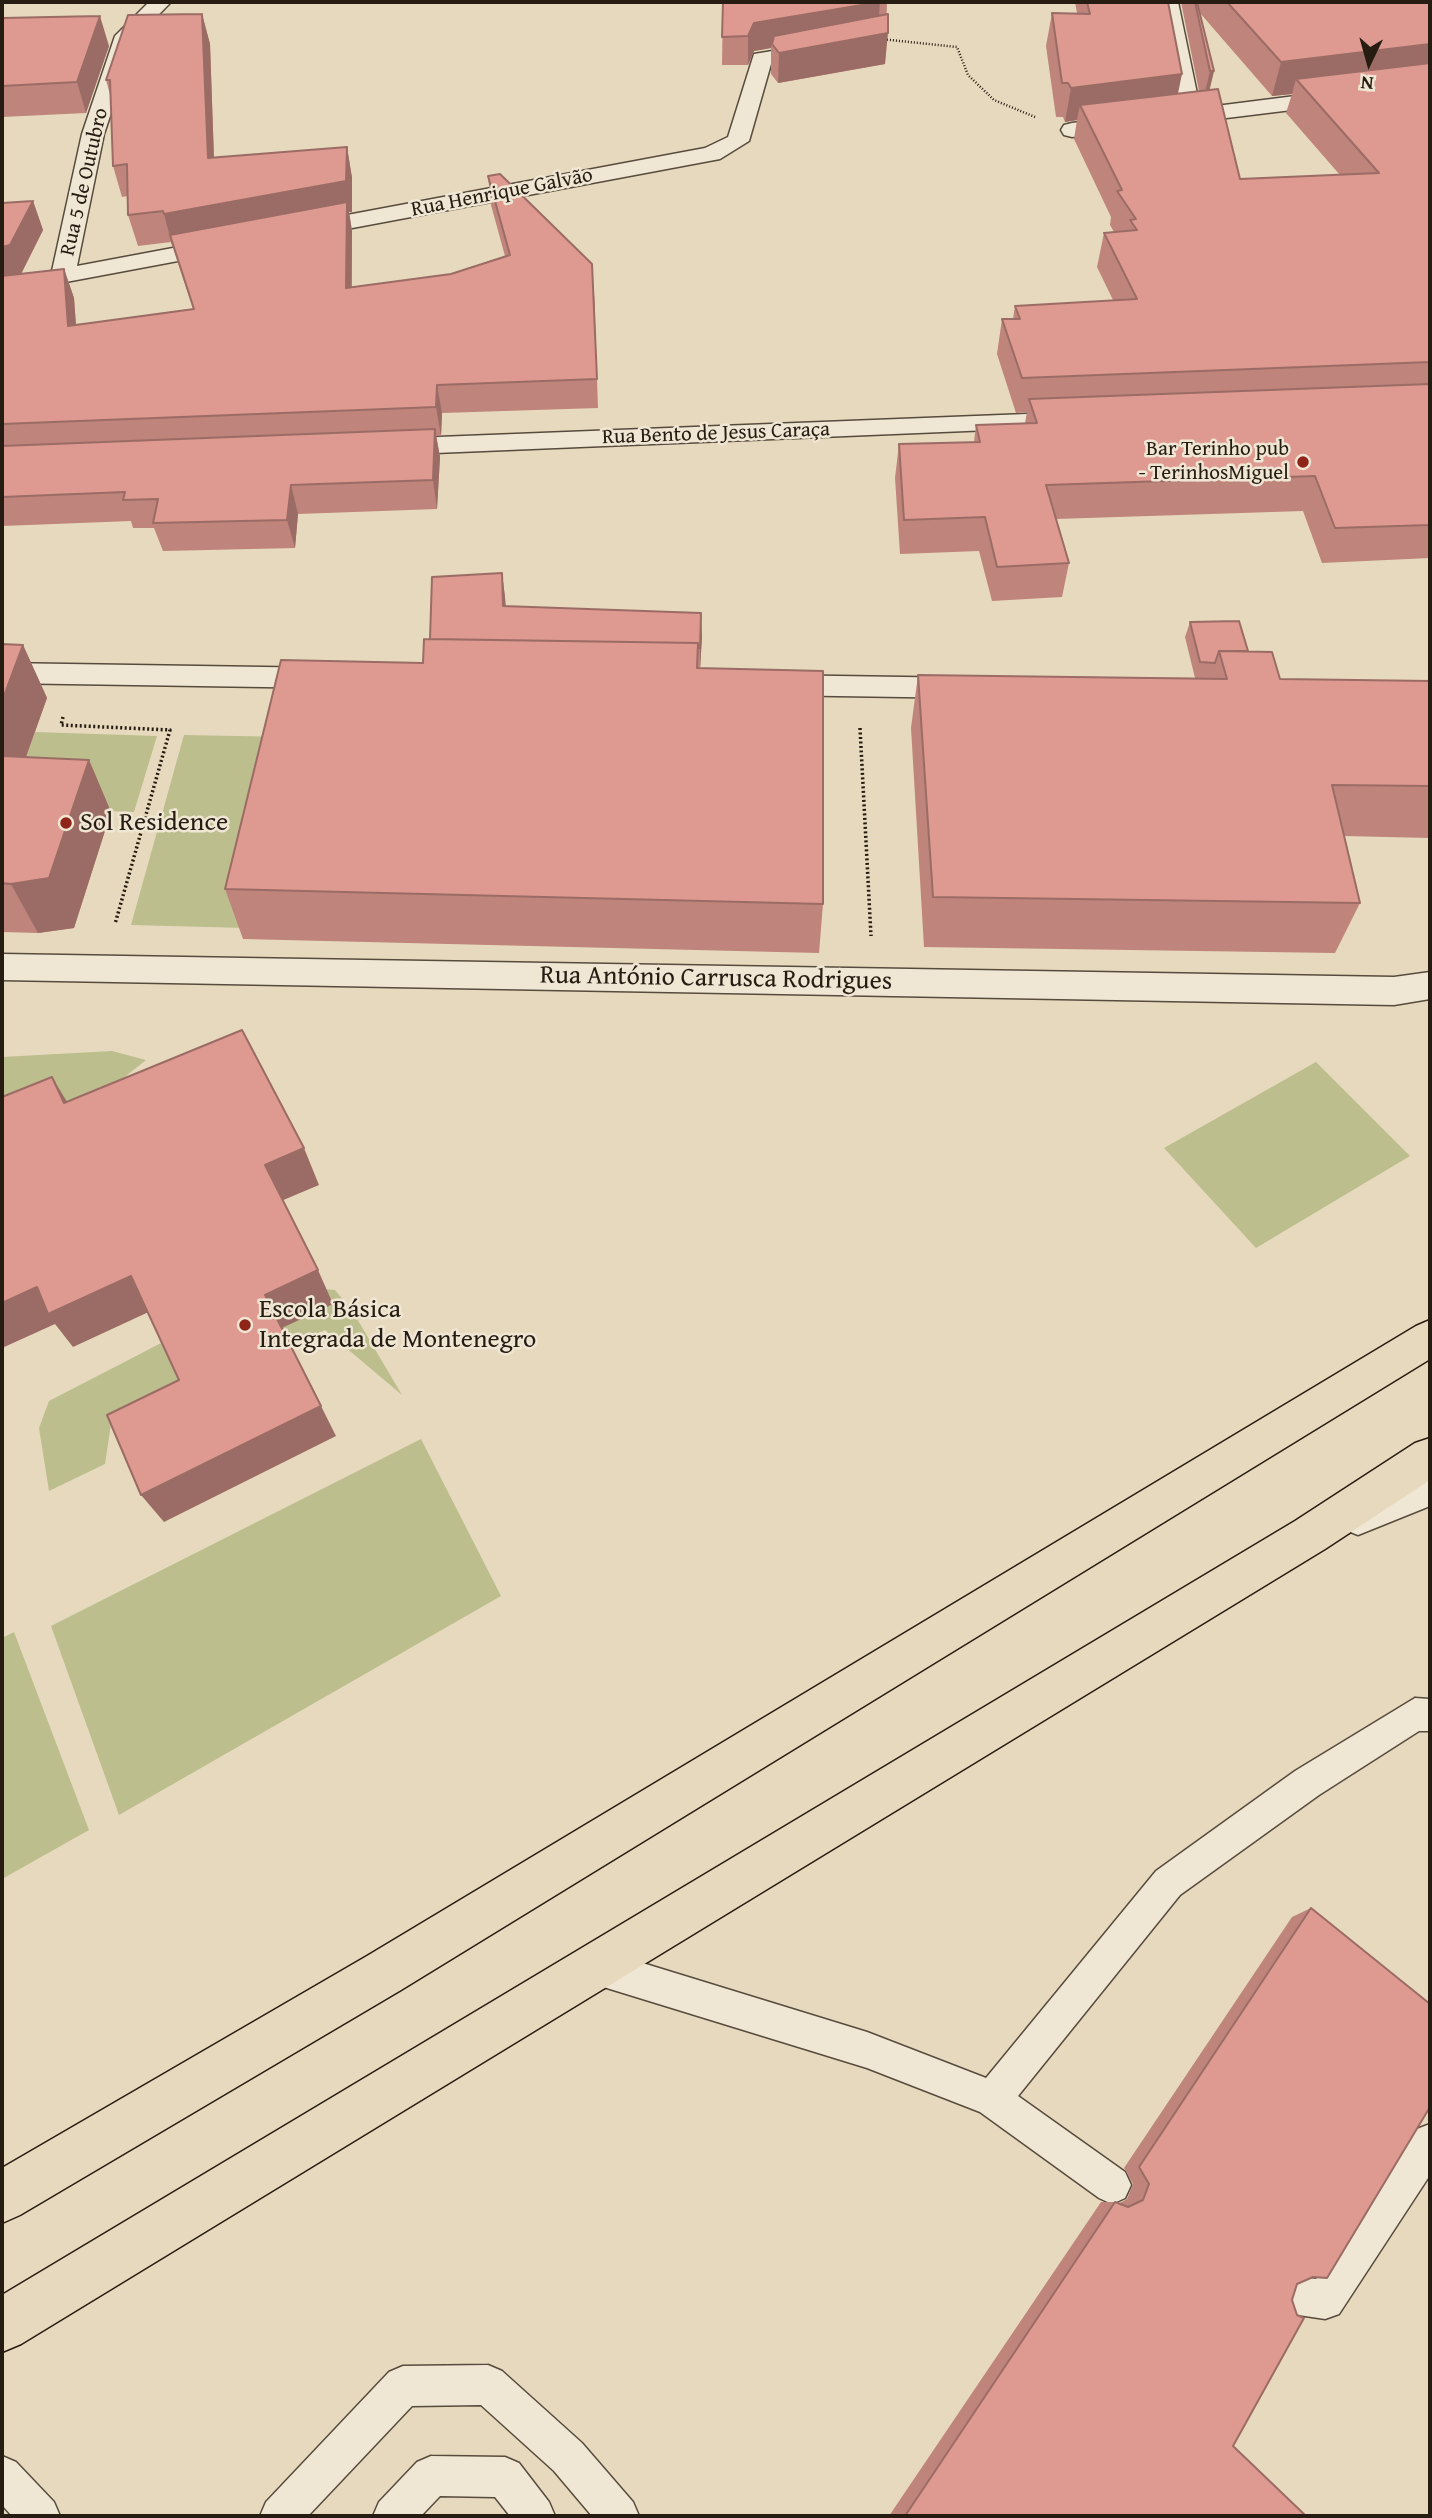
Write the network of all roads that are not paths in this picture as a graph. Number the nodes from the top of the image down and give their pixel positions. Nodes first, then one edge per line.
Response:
1 (161, 2) edge
2 (1168, 2) edge
3 (878, 39) edge
4 (1430, 86) edge
5 (1190, 116) junction
6 (1072, 130) road end
7 (279, 235) edge
8 (253, 240) edge
9 (63, 276) junction
10 (2, 287) edge
11 (1099, 419) edge
12 (357, 448) edge
13 (2, 673) edge
14 (356, 679) edge
15 (746, 684) edge
16 (998, 688) edge
17 (2, 967) edge
18 (1430, 986) edge
19 (1430, 1338) edge
20 (1430, 1457) edge
21 (1430, 1486) edge
22 (1310, 1535) junction
23 (1430, 1715) edge
24 (597, 1967) junction
25 (992, 2099) junction
26 (1430, 2142) edge
27 (1112, 2185) dead end
28 (2, 2197) edge
29 (1293, 2295) edge
30 (2, 2325) edge
31 (2, 2476) edge
32 (40, 2516) edge
33 (280, 2516) edge
34 (394, 2516) edge
35 (536, 2516) edge
36 (619, 2516) edge

1 - 9 street, Rua 5 de Outubro
2 - 5 street
3 - 7 street, Rua Henrique Galvão
4 - 5 street
5 - 6 street
8 - 9 street
9 - 10 street, Rua 5 de Outubro
11 - 12 street, Rua Bento de Jesus Caraça
13 - 14 street
15 - 16 street
17 - 18 street, Rua António Carrusca Rodrigues
19 - 28 main road
20 - 22 main road
21 - 22 street
22 - 24 main road
23 - 25 lane
24 - 25 lane
24 - 30 main road
25 - 27 lane
26 - 29 lane
31 - 32 lane
33 - 36 lane
34 - 35 lane

